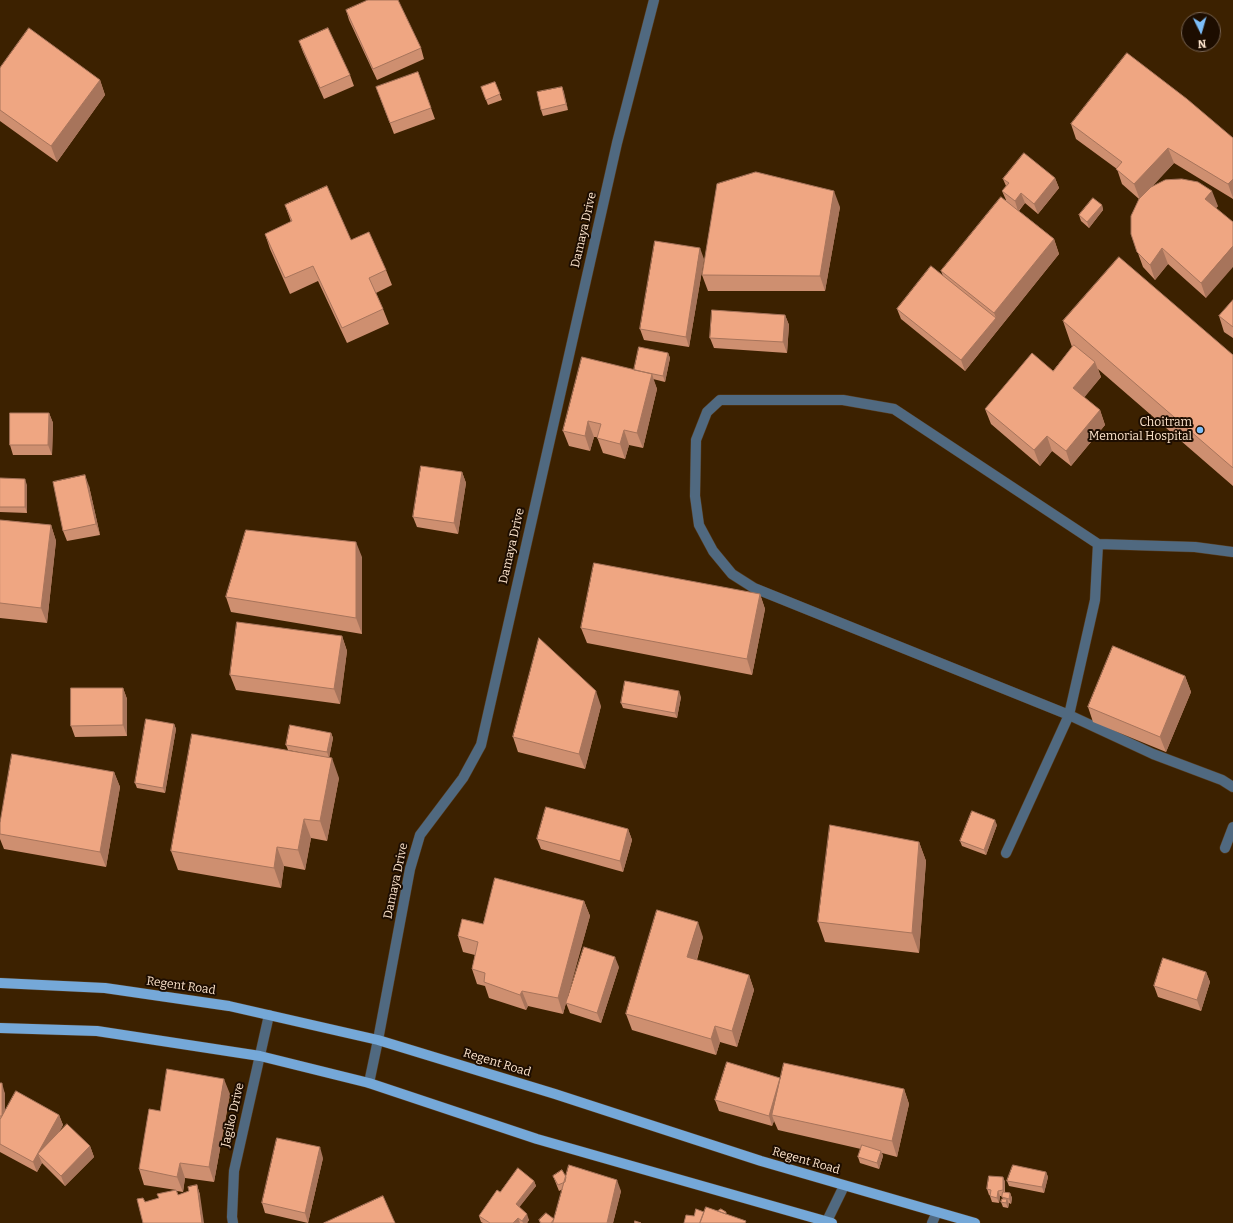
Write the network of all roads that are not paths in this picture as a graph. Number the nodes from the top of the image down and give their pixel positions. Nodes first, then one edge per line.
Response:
1 (654, 0) edge
2 (1098, 544) junction
3 (1233, 552) edge
4 (1070, 715) junction
5 (1233, 787) edge
6 (1233, 827) edge
7 (1225, 848) dead end
8 (1006, 853) dead end
9 (0, 983) edge
10 (269, 1015) junction
11 (0, 1028) edge
12 (378, 1040) junction
13 (260, 1056) junction
14 (369, 1083) junction
15 (844, 1186) junction
16 (937, 1212) junction
17 (829, 1222) edge
18 (233, 1223) edge
19 (932, 1223) edge
20 (975, 1223) edge

1 - 12 street, Damaya Drive
2 - 3 street
2 - 4 street
2 - 4 street
4 - 5 street
4 - 8 street
6 - 7 street
9 - 10 main road, Regent Road
10 - 12 main road, Regent Road
10 - 13 street, Jagiko Drive
11 - 13 main road
12 - 14 street, Damaya Drive
12 - 15 main road, Regent Road
13 - 14 main road
13 - 18 street, Jagiko Drive
14 - 17 main road
15 - 16 main road, Regent Road
15 - 17 street
16 - 19 street
16 - 20 main road, Regent Road

